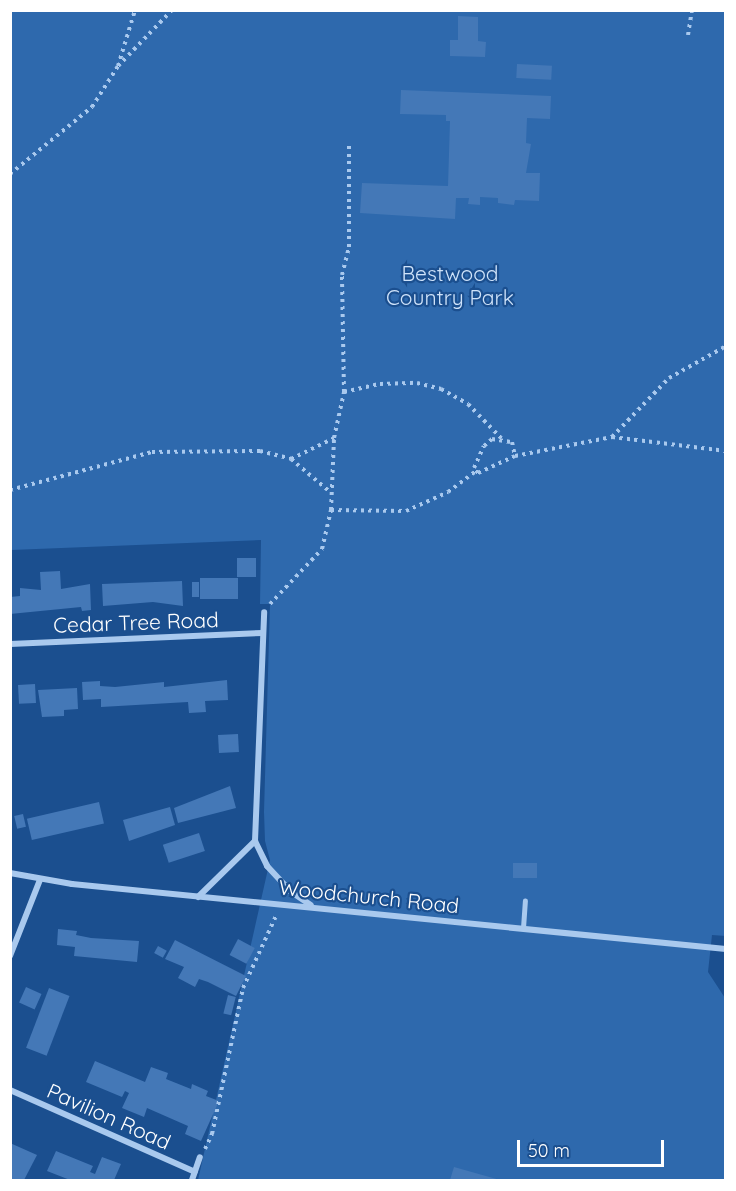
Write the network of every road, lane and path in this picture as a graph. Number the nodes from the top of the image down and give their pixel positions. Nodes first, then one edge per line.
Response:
1 (135, 10) edge
2 (172, 10) edge
3 (693, 10) edge
4 (688, 35) dead end
5 (118, 66) junction
6 (349, 144) dead end
7 (10, 174) edge
8 (726, 346) edge
9 (344, 392) junction
10 (612, 437) junction
11 (334, 438) junction
12 (502, 439) junction
13 (726, 451) edge
14 (515, 456) junction
15 (291, 459) junction
16 (475, 472) junction
17 (10, 490) edge
18 (330, 491) junction
19 (331, 510) junction
20 (264, 612) joint
21 (263, 633) junction
22 (10, 644) edge
23 (255, 841) junction
24 (10, 873) edge
25 (40, 880) junction
26 (198, 897) junction
27 (525, 901) dead end
28 (281, 903) junction
29 (313, 907) junction
30 (523, 928) junction
31 (726, 949) edge
32 (10, 956) edge
33 (10, 1090) edge
34 (200, 1157) joint
35 (195, 1172) junction
36 (192, 1180) edge

1 - 5 path
2 - 5 path
3 - 4 path
5 - 7 path
6 - 9 path
8 - 10 path
9 - 11 path
9 - 12 path
10 - 13 path
10 - 14 path
11 - 15 path
11 - 18 path
12 - 14 path
12 - 16 path
14 - 16 path
15 - 17 path
15 - 18 path
16 - 19 path
18 - 19 path
19 - 20 path
20 - 21 street
21 - 22 street, Cedar Tree Road
21 - 23 street
23 - 26 street
23 - 29 street
24 - 25 street, Woodchurch Road
25 - 26 street, Woodchurch Road
25 - 32 street
26 - 28 street, Woodchurch Road
27 - 30 lane
28 - 29 street, Woodchurch Road
28 - 34 path
29 - 30 street, Woodchurch Road
30 - 31 street, Woodchurch Road
33 - 35 street, Pavilion Road
34 - 35 street
35 - 36 street

